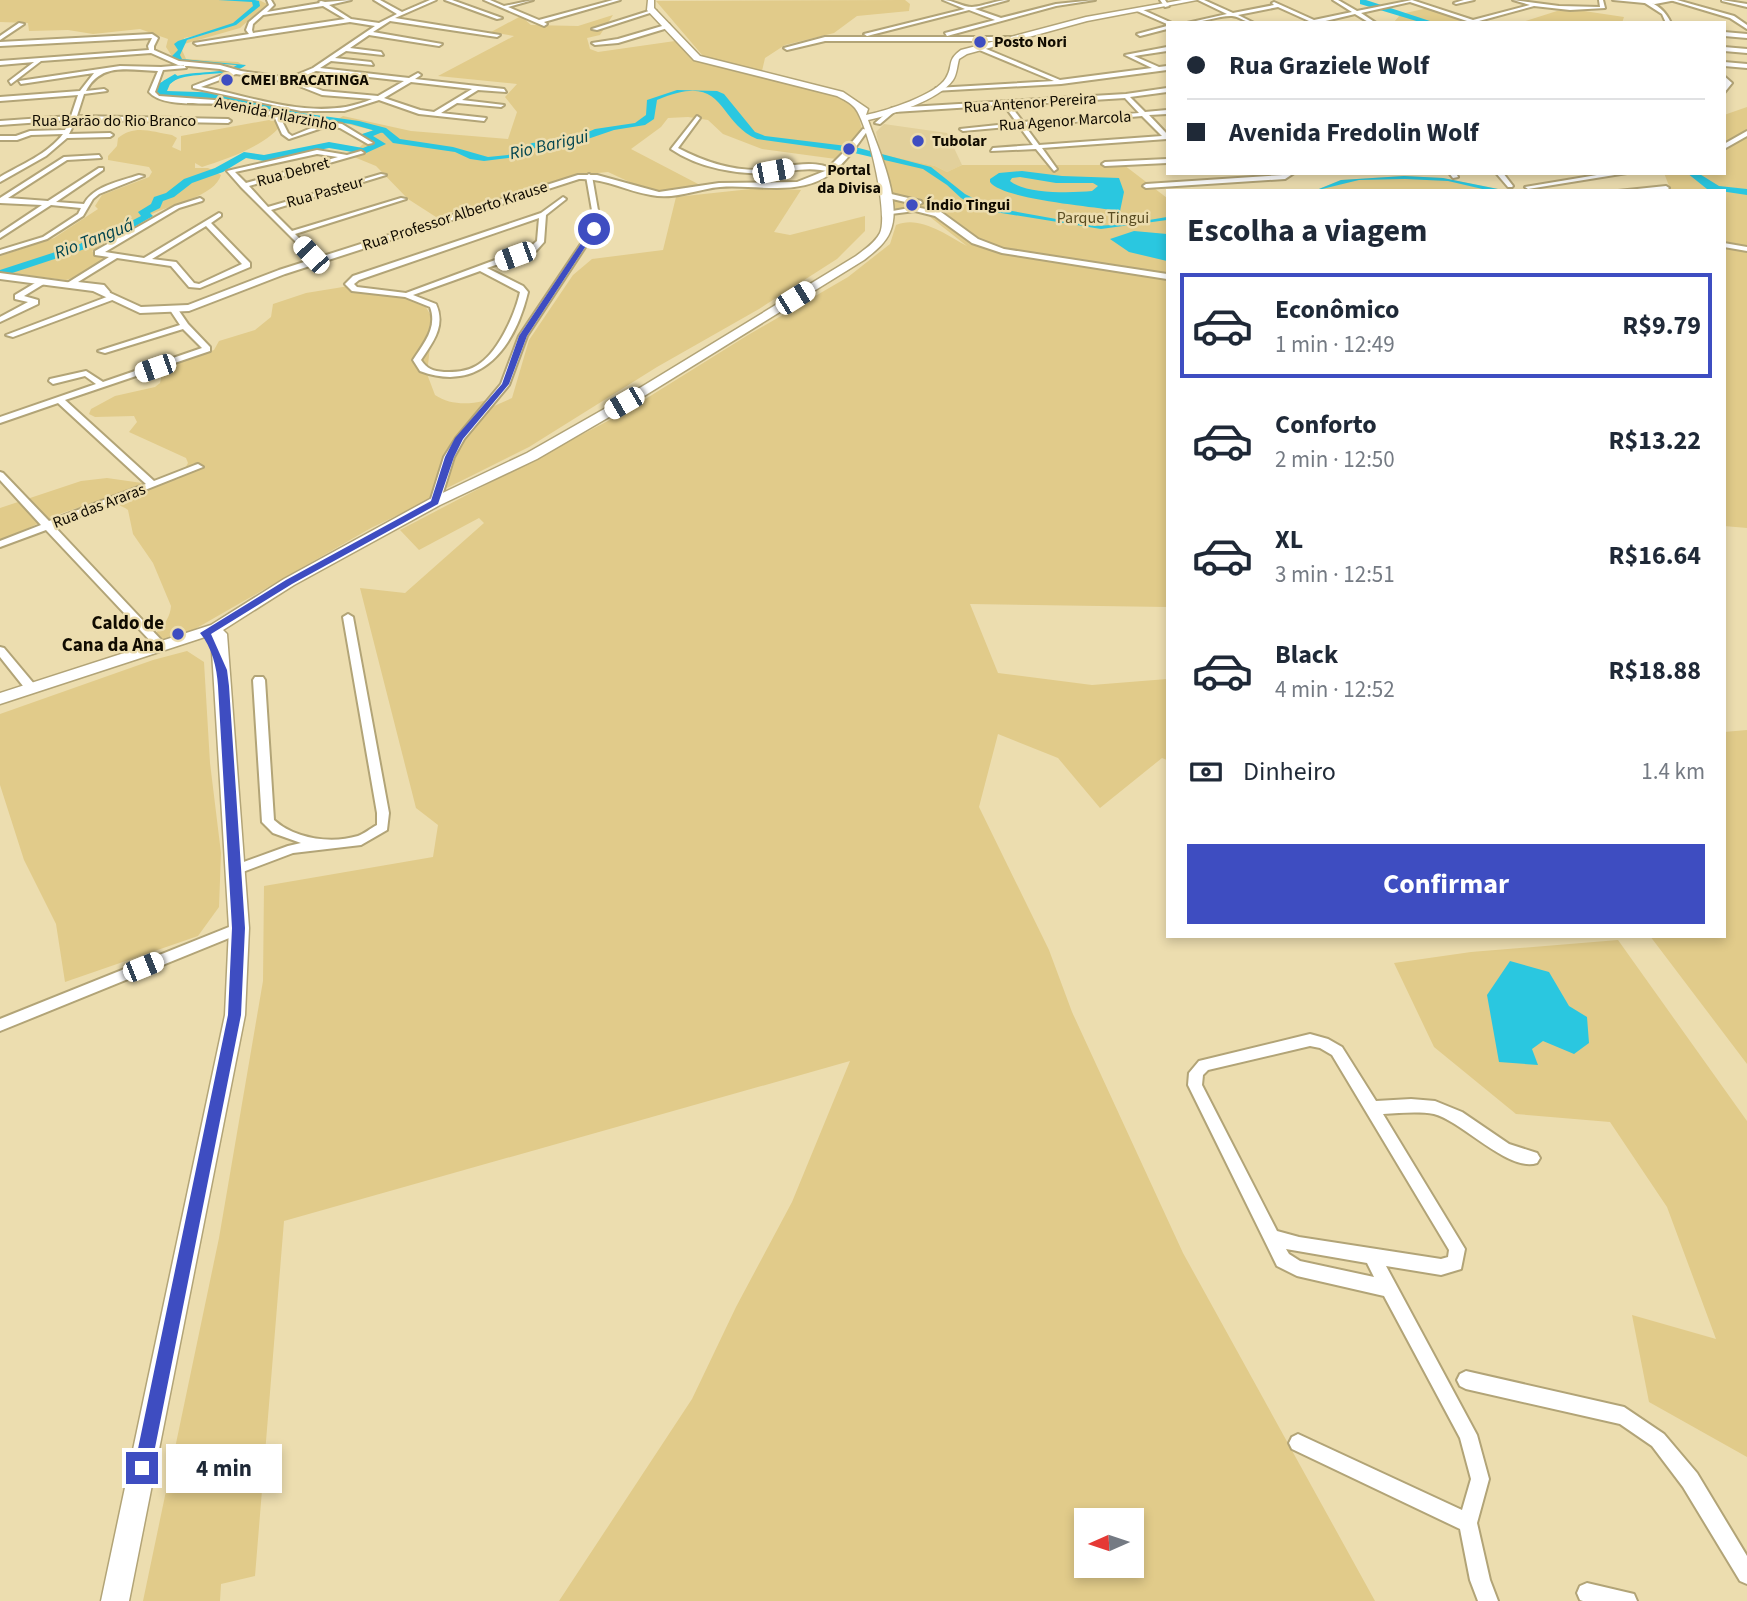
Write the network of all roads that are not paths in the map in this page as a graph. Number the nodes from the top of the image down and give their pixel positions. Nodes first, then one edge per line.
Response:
1 (269, 0) edge
2 (318, 0) edge
3 (349, 0) edge
4 (376, 0) edge
5 (434, 0) edge
6 (447, 0) edge
7 (486, 0) edge
8 (531, 0) edge
9 (618, 0) edge
10 (651, 0) edge
11 (945, 0) edge
12 (1006, 0) edge
13 (1093, 0) edge
14 (1194, 0) edge
15 (1200, 0) edge
16 (1267, 0) edge
17 (1335, 0) edge
18 (1472, 0) edge
19 (1515, 0) edge
20 (1556, 0) edge
21 (1601, 0) edge
22 (1616, 0) edge
23 (1673, 0) edge
24 (1724, 0) edge
25 (1408, 1) edge
26 (1651, 1) edge
27 (1664, 2) edge
28 (1165, 3) edge
29 (1457, 4) dead end
30 (324, 5) junction
31 (1279, 5) junction
32 (1534, 5) junction
33 (1747, 6) edge
34 (504, 7) junction
35 (968, 8) junction
36 (1139, 10) junction
37 (654, 11) junction
38 (1357, 12) junction
39 (400, 13) junction
40 (1234, 13) junction
41 (264, 15) junction
42 (499, 18) dead end
43 (389, 19) junction
44 (349, 20) junction
45 (1001, 20) junction
46 (1166, 21) edge
47 (1198, 21) edge
48 (1248, 21) edge
49 (1313, 21) edge
50 (1319, 21) edge
51 (1371, 21) edge
52 (1473, 21) edge
53 (1479, 21) edge
54 (1668, 21) edge
55 (21, 24) dead end
56 (379, 25) junction
57 (669, 26) junction
58 (1747, 27) edge
59 (1166, 28) edge
60 (595, 29) dead end
61 (652, 31) junction
62 (365, 34) junction
63 (1140, 34) dead end
64 (1726, 34) edge
65 (2, 35) edge
66 (252, 35) junction
67 (497, 35) dead end
68 (378, 36) joint
69 (1747, 36) edge
70 (933, 38) junction
71 (848, 39) junction
72 (992, 39) junction
73 (1013, 39) junction
74 (662, 40) dead end
75 (1001, 42) junction
76 (197, 43) dead end
77 (596, 43) dead end
78 (0, 44) edge
79 (439, 44) dead end
80 (787, 48) dead end
81 (979, 48) junction
82 (345, 49) junction
83 (1166, 49) edge
84 (1726, 49) edge
85 (152, 51) junction
86 (1747, 51) edge
87 (21, 53) dead end
88 (11, 54) dead end
89 (381, 54) dead end
90 (82, 55) junction
91 (109, 57) junction
92 (42, 58) junction
93 (331, 58) junction
94 (1, 62) edge
95 (73, 63) dead end
96 (371, 64) dead end
97 (1726, 64) edge
98 (195, 66) junction
99 (1747, 66) edge
100 (145, 68) junction
101 (1166, 68) edge
102 (117, 69) junction
103 (161, 69) junction
104 (315, 69) junction
105 (1158, 69) junction
106 (65, 70) dead end
107 (234, 72) junction
108 (98, 73) junction
109 (341, 73) junction
110 (418, 75) dead end
111 (376, 77) junction
112 (57, 78) junction
113 (331, 78) dead end
114 (20, 80) junction
115 (290, 80) junction
116 (408, 81) junction
117 (11, 82) dead end
118 (1061, 82) junction
119 (365, 83) dead end
120 (322, 84) dead end
121 (477, 88) junction
122 (312, 89) junction
123 (355, 89) dead end
124 (1166, 89) edge
125 (936, 90) junction
126 (504, 91) dead end
127 (104, 92) dead end
128 (80, 94) junction
129 (345, 95) junction
130 (1126, 96) junction
131 (0, 99) edge
132 (379, 99) junction
133 (173, 100) junction
134 (457, 101) junction
135 (1006, 104) junction
136 (501, 105) dead end
137 (163, 110) dead end
138 (889, 111) junction
139 (1166, 112) edge
140 (435, 114) junction
141 (276, 115) junction
142 (1146, 115) junction
143 (865, 117) junction
144 (71, 118) junction
145 (697, 118) dead end
146 (484, 119) dead end
147 (228, 121) dead end
148 (0, 123) edge
149 (878, 123) dead end
150 (328, 124) junction
151 (1021, 125) junction
152 (963, 129) dead end
153 (865, 130) junction
154 (1747, 132) edge
155 (66, 134) junction
156 (1166, 136) edge
157 (1166, 137) edge
158 (0, 138) edge
159 (110, 139) dead end
160 (370, 143) dead end
161 (871, 144) junction
162 (853, 145) junction
163 (1726, 145) edge
164 (1037, 146) junction
165 (993, 150) dead end
166 (361, 153) dead end
167 (99, 157) dead end
168 (346, 158) junction
169 (1166, 161) edge
170 (837, 162) junction
171 (1105, 164) dead end
172 (823, 165) junction
173 (101, 169) dead end
174 (1054, 169) dead end
175 (831, 170) junction
176 (383, 175) dead end
177 (1203, 175) edge
178 (1281, 175) edge
179 (1501, 175) edge
180 (1589, 175) edge
181 (1612, 175) edge
182 (141, 176) dead end
183 (589, 176) junction
184 (1594, 178) junction
185 (0, 180) edge
186 (1210, 182) junction
187 (243, 186) junction
188 (1146, 186) dead end
189 (1510, 186) dead end
190 (1528, 187) dead end
191 (1666, 188) dead end
192 (1616, 189) edge
193 (1651, 189) edge
194 (882, 192) junction
195 (403, 199) dead end
196 (200, 200) dead end
197 (563, 200) dead end
198 (1, 201) edge
199 (49, 203) junction
200 (86, 206) junction
201 (893, 208) junction
202 (267, 209) junction
203 (543, 214) junction
204 (219, 215) dead end
205 (207, 223) junction
206 (291, 233) junction
207 (0, 236) edge
208 (1726, 245) edge
209 (1747, 249) edge
210 (160, 250) junction
211 (0, 251) edge
212 (121, 258) junction
213 (145, 260) junction
214 (317, 261) junction
215 (173, 264) junction
216 (480, 268) junction
217 (0, 276) edge
218 (1166, 277) edge
219 (43, 282) junction
220 (78, 284) junction
221 (109, 294) junction
222 (406, 295) junction
223 (174, 310) junction
224 (519, 313) junction
225 (538, 314) junction
226 (0, 320) edge
227 (185, 326) junction
228 (10, 335) dead end
229 (102, 351) dead end
230 (53, 382) dead end
231 (102, 385) junction
232 (60, 400) junction
233 (0, 420) edge
234 (198, 467) dead end
235 (0, 475) edge
236 (443, 478) junction
237 (153, 485) junction
238 (463, 488) junction
239 (435, 502) junction
240 (50, 525) junction
241 (0, 544) edge
242 (348, 617) dead end
243 (213, 633) junction
244 (160, 646) junction
245 (0, 650) edge
246 (259, 680) dead end
247 (31, 688) junction
248 (0, 699) edge
249 (318, 844) junction
250 (235, 870) junction
251 (239, 928) junction
252 (0, 1025) edge
253 (1373, 1108) junction
254 (1532, 1158) dead end
255 (1273, 1238) junction
256 (1373, 1258) junction
257 (1391, 1289) junction
258 (1466, 1380) dead end
259 (1298, 1443) dead end
260 (1468, 1523) junction
261 (1747, 1574) edge
262 (1587, 1593) dead end
263 (115, 1601) edge
264 (1489, 1601) edge
265 (1627, 1601) edge

1 - 41 street
2 - 30 street
3 - 30 street
4 - 39 street
5 - 39 street
6 - 42 street
7 - 34 street
8 - 34 street
9 - 34 street
10 - 37 main road
11 - 35 street
12 - 35 street
13 - 45 street
14 - 28 main road
15 - 40 street
16 - 31 street
17 - 38 street
18 - 29 street
19 - 32 street
20 - 32 street
21 - 32 street
22 - 26 street
23 - 27 street
23 - 58 street
24 - 33 street
25 - 38 street
25 - 52 street
26 - 27 street
26 - 54 street
28 - 36 main road
30 - 41 street
30 - 44 street
31 - 40 street
31 - 49 street
32 - 53 street
35 - 45 street
35 - 71 street
36 - 46 street
36 - 73 main road
37 - 57 main road
37 - 60 street
38 - 50 street
38 - 51 street
39 - 43 street
40 - 47 street
40 - 48 street
41 - 66 street
43 - 56 street
43 - 67 street
44 - 56 street
44 - 66 street
45 - 70 street
55 - 65 street
56 - 62 street
57 - 61 street
57 - 143 main road
59 - 63 street
61 - 74 street
61 - 77 street
62 - 68 street
62 - 82 street
64 - 69 street
66 - 76 street
68 - 79 street
70 - 71 street
70 - 72 street
71 - 80 street
72 - 73 street
72 - 75 street
73 - 75 main road
75 - 81 main road
78 - 85 street
81 - 118 street
81 - 125 main road
82 - 89 street
82 - 93 street
83 - 105 street
84 - 86 street
85 - 91 street
85 - 98 street
87 - 88 street
90 - 91 street
90 - 92 street
90 - 95 street
91 - 100 street
91 - 102 street
92 - 94 street
92 - 114 street
93 - 96 street
93 - 104 street
97 - 99 street
98 - 103 street
98 - 107 street
100 - 102 street
100 - 103 street
101 - 105 street
102 - 108 street
103 - 133 street
104 - 109 street
104 - 115 street
105 - 118 street
106 - 112 street
107 - 115 street
107 - 132 street
108 - 112 street
108 - 128 street
109 - 111 street
109 - 113 street
110 - 116 street
111 - 116 street
111 - 119 street
112 - 114 street
114 - 117 street
115 - 122 street
116 - 121 street
116 - 132 street
118 - 125 street
120 - 122 street
121 - 126 street
121 - 134 street
122 - 129 street
123 - 129 street
124 - 130 street, Rua Antenor Pereira
125 - 138 main road
127 - 128 street
128 - 131 street
128 - 144 street
129 - 132 street
130 - 135 street, Rua Antenor Pereira
130 - 142 street
132 - 140 street
133 - 137 street
133 - 141 street, Avenida Pilarzinho
134 - 136 street
134 - 140 street
135 - 138 street, Rua Antenor Pereira
135 - 151 street
138 - 143 main road
138 - 149 street
139 - 142 street, Rua Agenor Marcola
140 - 146 street
141 - 150 street, Avenida Pilarzinho
141 - 150 street
142 - 151 street, Rua Agenor Marcola
142 - 156 street
143 - 153 main road
143 - 161 main road
144 - 147 street, Rua Barão do Rio Branco
144 - 148 street, Rua Barão do Rio Branco
144 - 155 street
145 - 172 street
150 - 160 street, Avenida Pilarzinho
151 - 152 street, Rua Agenor Marcola
151 - 164 street
153 - 161 main road
153 - 162 street
154 - 163 street
155 - 158 street
155 - 159 street
155 - 185 street
157 - 164 street
161 - 162 street
161 - 194 main road
162 - 170 street
164 - 165 street
164 - 174 street
166 - 168 street, Rua Debret
167 - 198 street
168 - 187 street, Rua Debret
168 - 187 street
169 - 171 street
170 - 172 street
170 - 175 street
172 - 175 street
173 - 199 street
175 - 183 street
176 - 202 street, Rua Pasteur
177 - 186 street
178 - 186 street
179 - 189 street
180 - 184 street
181 - 184 street
182 - 200 street
183 - 214 street, Rua Professor Alberto Krause
183 - 225 street
184 - 190 street
184 - 192 street
186 - 188 street
187 - 202 street
191 - 193 street
194 - 201 main road
194 - 201 street
195 - 206 street
196 - 212 street
197 - 203 street
198 - 199 street
199 - 200 street
199 - 207 street
200 - 211 street
201 - 218 street
201 - 238 main road
202 - 206 street
203 - 216 street
203 - 222 street
204 - 205 street
205 - 210 street
205 - 215 street
206 - 214 street
208 - 209 street
210 - 213 street
210 - 215 street
212 - 213 street
212 - 220 street
212 - 220 street
213 - 215 street
214 - 223 street, Rua Professor Alberto Krause
216 - 222 street
216 - 224 street
217 - 219 street, Rua Professor Alberto Krause
219 - 220 street, Rua Professor Alberto Krause
219 - 226 street
220 - 221 street, Rua Professor Alberto Krause
221 - 223 street, Rua Professor Alberto Krause
221 - 228 street
222 - 224 street
223 - 227 street
224 - 225 street
225 - 236 street
227 - 229 street
227 - 231 street
230 - 231 street
231 - 232 street
232 - 233 street
232 - 237 street
234 - 237 street, Rua das Araras
235 - 240 street
236 - 238 street
236 - 239 street
237 - 240 street, Rua das Araras
238 - 239 main road
239 - 243 main road
240 - 241 street, Rua das Araras
240 - 244 street
242 - 249 street
243 - 244 main road
243 - 250 main road
244 - 247 main road
245 - 247 street
246 - 249 street
247 - 248 main road
249 - 250 street
250 - 251 main road
251 - 252 street
251 - 263 main road
253 - 254 street
253 - 255 street
253 - 256 street
255 - 256 street
255 - 257 street
256 - 257 street
257 - 260 street
258 - 261 street
259 - 260 street
260 - 264 street
262 - 265 street

